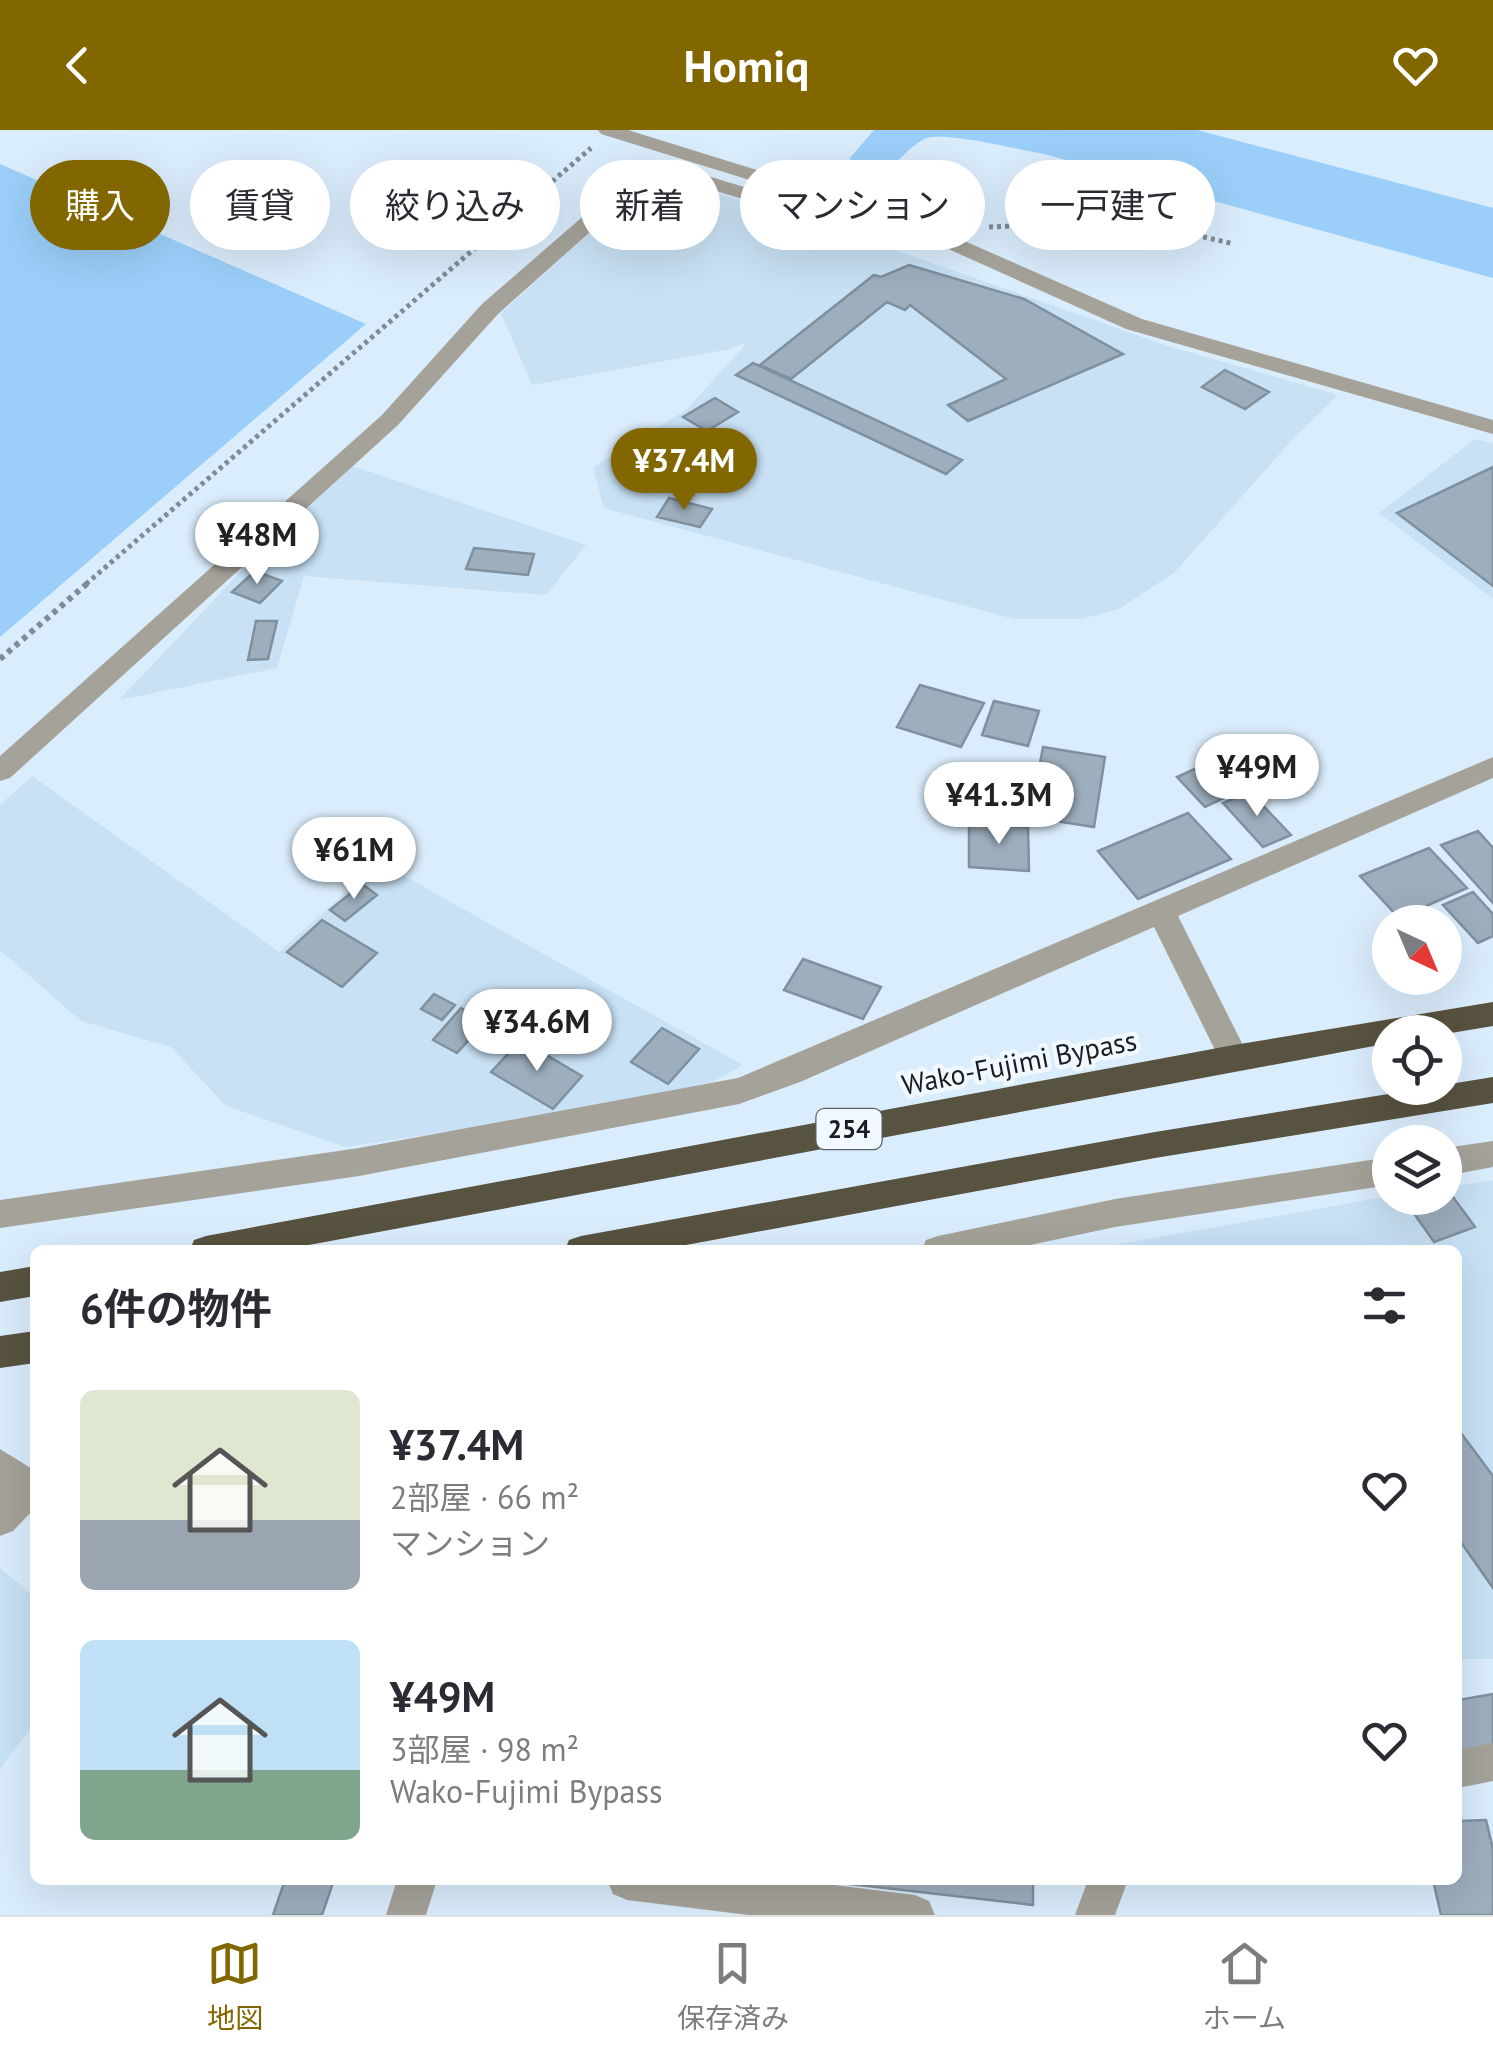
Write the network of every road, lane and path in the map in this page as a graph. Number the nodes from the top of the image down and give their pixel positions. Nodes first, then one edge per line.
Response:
1 (609, 130) edge
2 (740, 171) edge
3 (740, 193) edge
4 (985, 228) edge
5 (1234, 244) dead end
6 (967, 250) edge
7 (1493, 427) edge
8 (0, 659) edge
9 (1493, 767) edge
10 (0, 771) edge
11 (1160, 909) junction
12 (1493, 1014) edge
13 (1234, 1057) junction
14 (1493, 1090) edge
15 (1493, 1154) edge
16 (1462, 1159) edge
17 (1372, 1173) edge
18 (0, 1214) edge
19 (233, 1245) edge
20 (608, 1245) edge
21 (963, 1245) edge
22 (30, 1282) edge
23 (0, 1288) edge
24 (30, 1348) edge
25 (0, 1352) edge
26 (0, 1466) edge
27 (30, 1485) edge
28 (30, 1488) edge
29 (0, 1520) edge
30 (1493, 1762) edge
31 (1462, 1768) edge
32 (415, 1885) edge
33 (668, 1885) edge
34 (1106, 1885) edge
35 (406, 1915) edge
36 (915, 1915) edge
37 (1094, 1915) edge

1 - 2 street
1 - 8 path
3 - 10 street
4 - 5 path
6 - 7 street
9 - 11 street
11 - 13 street
11 - 18 street
12 - 13 highway, Wako-Fujimi Bypass / 254
13 - 19 highway, Wako-Fujimi Bypass / 254
14 - 20 highway
15 - 16 street
17 - 21 street
22 - 23 highway
24 - 25 highway
26 - 27 street
28 - 29 street
30 - 31 street
32 - 35 street
33 - 36 street
34 - 37 street

